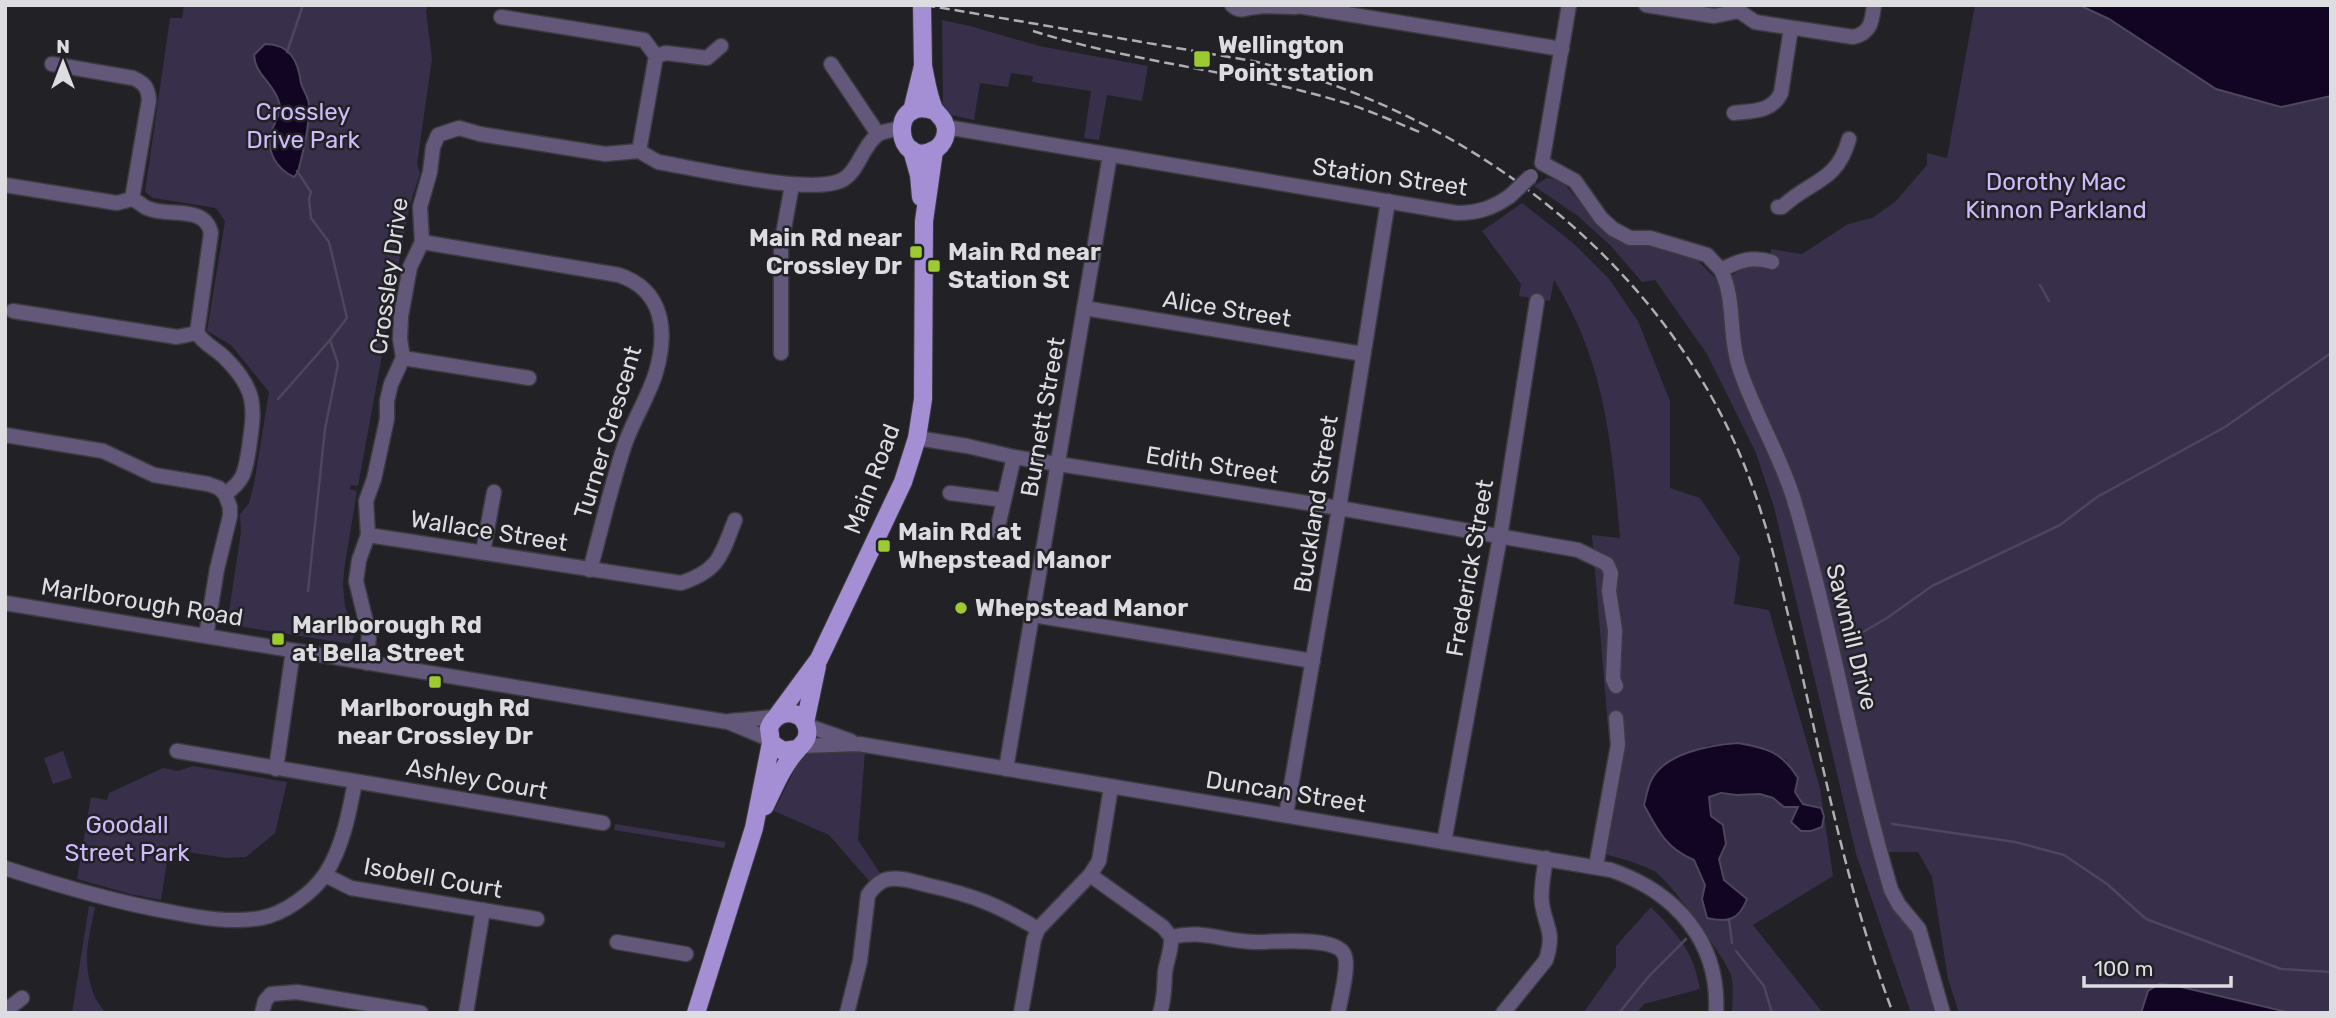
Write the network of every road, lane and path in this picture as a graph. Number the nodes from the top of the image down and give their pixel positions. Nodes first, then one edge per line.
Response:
1 (1232, 5) edge
2 (1569, 5) edge
3 (1646, 5) edge
4 (1874, 5) edge
5 (1294, 6) edge
6 (1250, 7) edge
7 (1739, 8) edge
8 (922, 13) edge
9 (501, 17) dead end
10 (1791, 28) junction
11 (721, 46) dead end
12 (1562, 49) junction
13 (656, 56) junction
14 (52, 64) dead end
15 (831, 64) dead end
16 (923, 66) junction
17 (912, 111) junction
18 (935, 111) junction
19 (1734, 113) dead end
20 (946, 127) junction
21 (901, 128) junction
22 (878, 134) junction
23 (1849, 139) dead end
24 (912, 150) junction
25 (639, 151) junction
26 (934, 151) junction
27 (1110, 155) junction
28 (1542, 163) junction
29 (792, 184) junction
30 (5, 185) edge
31 (132, 199) junction
32 (1388, 201) junction
33 (1778, 207) dead end
34 (924, 222) junction
35 (422, 242) junction
36 (1772, 262) dead end
37 (1721, 270) junction
38 (1537, 301) dead end
39 (1084, 308) junction
40 (13, 311) dead end
41 (197, 332) junction
42 (781, 353) dead end
43 (1363, 355) junction
44 (403, 358) junction
45 (529, 378) dead end
46 (5, 435) edge
47 (917, 439) junction
48 (1014, 457) junction
49 (1058, 464) junction
50 (494, 492) dead end
51 (950, 493) dead end
52 (225, 495) junction
53 (1004, 500) junction
54 (1339, 508) junction
55 (735, 520) dead end
56 (997, 531) dead end
57 (368, 535) junction
58 (1500, 537) junction
59 (483, 552) junction
60 (590, 569) junction
61 (5, 603) edge
62 (1033, 615) junction
63 (206, 636) junction
64 (293, 651) junction
65 (819, 659) junction
66 (1313, 660) junction
67 (367, 663) junction
68 (1616, 686) dead end
69 (776, 717) junction
70 (1616, 718) dead end
71 (728, 722) junction
72 (805, 724) junction
73 (770, 741) junction
74 (859, 744) junction
75 (799, 748) junction
76 (177, 751) dead end
77 (276, 769) junction
78 (1006, 769) junction
79 (355, 782) junction
80 (1111, 786) junction
81 (1286, 814) junction
82 (603, 824) dead end
83 (754, 828) junction
84 (1444, 842) junction
85 (1546, 858) junction
86 (1596, 866) junction
87 (5, 869) edge
88 (325, 875) junction
89 (1090, 875) junction
90 (483, 910) junction
91 (537, 919) dead end
92 (1038, 929) junction
93 (1171, 937) junction
94 (617, 942) dead end
95 (685, 954) dead end
96 (22, 998) dead end
97 (383, 1010) edge
98 (5, 1011) edge
99 (262, 1013) edge
100 (421, 1013) edge
101 (466, 1013) edge
102 (696, 1013) edge
103 (847, 1013) edge
104 (1021, 1013) edge
105 (1160, 1013) edge
106 (1338, 1013) edge
107 (1503, 1013) edge
108 (1716, 1013) edge
109 (1943, 1013) edge

1 - 6 street
2 - 12 street
3 - 7 street
4 - 10 street
5 - 6 street
5 - 12 street
7 - 10 street
8 - 16 main road
9 - 13 street
10 - 19 street
11 - 13 street
12 - 28 street
13 - 25 street
14 - 31 street
15 - 22 street
16 - 17 main road
16 - 18 main road
17 - 18 main road
17 - 21 main road
18 - 20 main road
20 - 26 main road, Main Road
20 - 27 street, Station Street
21 - 22 street
21 - 24 main road, Main Road
22 - 29 street, Crossley Drive
23 - 33 street
24 - 26 main road
24 - 34 main road, Main Road
25 - 29 street, Crossley Drive
25 - 35 street, Crossley Drive
26 - 34 main road, Main Road
27 - 32 street, Station Street
27 - 39 street, Burnett Street
28 - 32 street, Station Street, bridge
28 - 37 street
29 - 42 street
30 - 31 street
31 - 41 street
32 - 43 street, Buckland Street
34 - 47 main road, Main Road
35 - 44 street, Crossley Drive
35 - 60 street, Turner Crescent
36 - 37 street
37 - 109 street, Sawmill Drive
38 - 58 street, Frederick Street
39 - 43 street, Alice Street
39 - 49 street, Burnett Street
40 - 41 street
41 - 52 street
43 - 54 street, Buckland Street
44 - 45 street
44 - 57 street, Crossley Drive
46 - 52 street
47 - 48 street, Edith Street
47 - 65 main road, Main Road
48 - 49 street, Edith Street
48 - 53 street
49 - 54 street, Edith Street
49 - 62 street, Burnett Street
50 - 59 street
51 - 53 street
52 - 63 street
53 - 56 street
54 - 58 street, Edith Street
54 - 66 street, Buckland Street
55 - 60 street, Wallace Street
57 - 59 street, Wallace Street
57 - 67 street, Crossley Drive
58 - 68 street, Edith Street
58 - 84 street, Frederick Street
59 - 60 street, Wallace Street
61 - 63 street, Marlborough Road
62 - 66 street
62 - 78 street, Burnett Street
63 - 64 street, Marlborough Road
64 - 67 street, Marlborough Road
64 - 77 street
65 - 69 main road, Main Road
65 - 72 main road, Main Road
66 - 81 street, Buckland Street
67 - 71 street, Marlborough Road
69 - 71 street, Marlborough Road
69 - 72 main road
69 - 73 main road
70 - 86 street
71 - 73 street, Marlborough Road
72 - 74 street, Duncan Street
72 - 75 main road
73 - 75 main road
73 - 83 main road
74 - 75 street, Duncan Street
74 - 78 street, Duncan Street
75 - 83 main road
76 - 77 street, Ashley Court
77 - 79 street, Ashley Court
78 - 80 street, Duncan Street
79 - 82 street, Ashley Court
79 - 88 street
80 - 81 street, Duncan Street
80 - 89 street
81 - 84 street, Duncan Street
83 - 102 main road
84 - 85 street, Duncan Street
85 - 86 street, Duncan Street
85 - 107 street
86 - 108 street, Duncan Street
87 - 88 street
88 - 90 street, Isobell Court
89 - 92 street
89 - 93 street
90 - 91 street, Isobell Court
90 - 101 street
92 - 103 street
92 - 104 street
93 - 105 street
93 - 106 street
94 - 95 street
96 - 98 street
97 - 99 street
97 - 100 street

